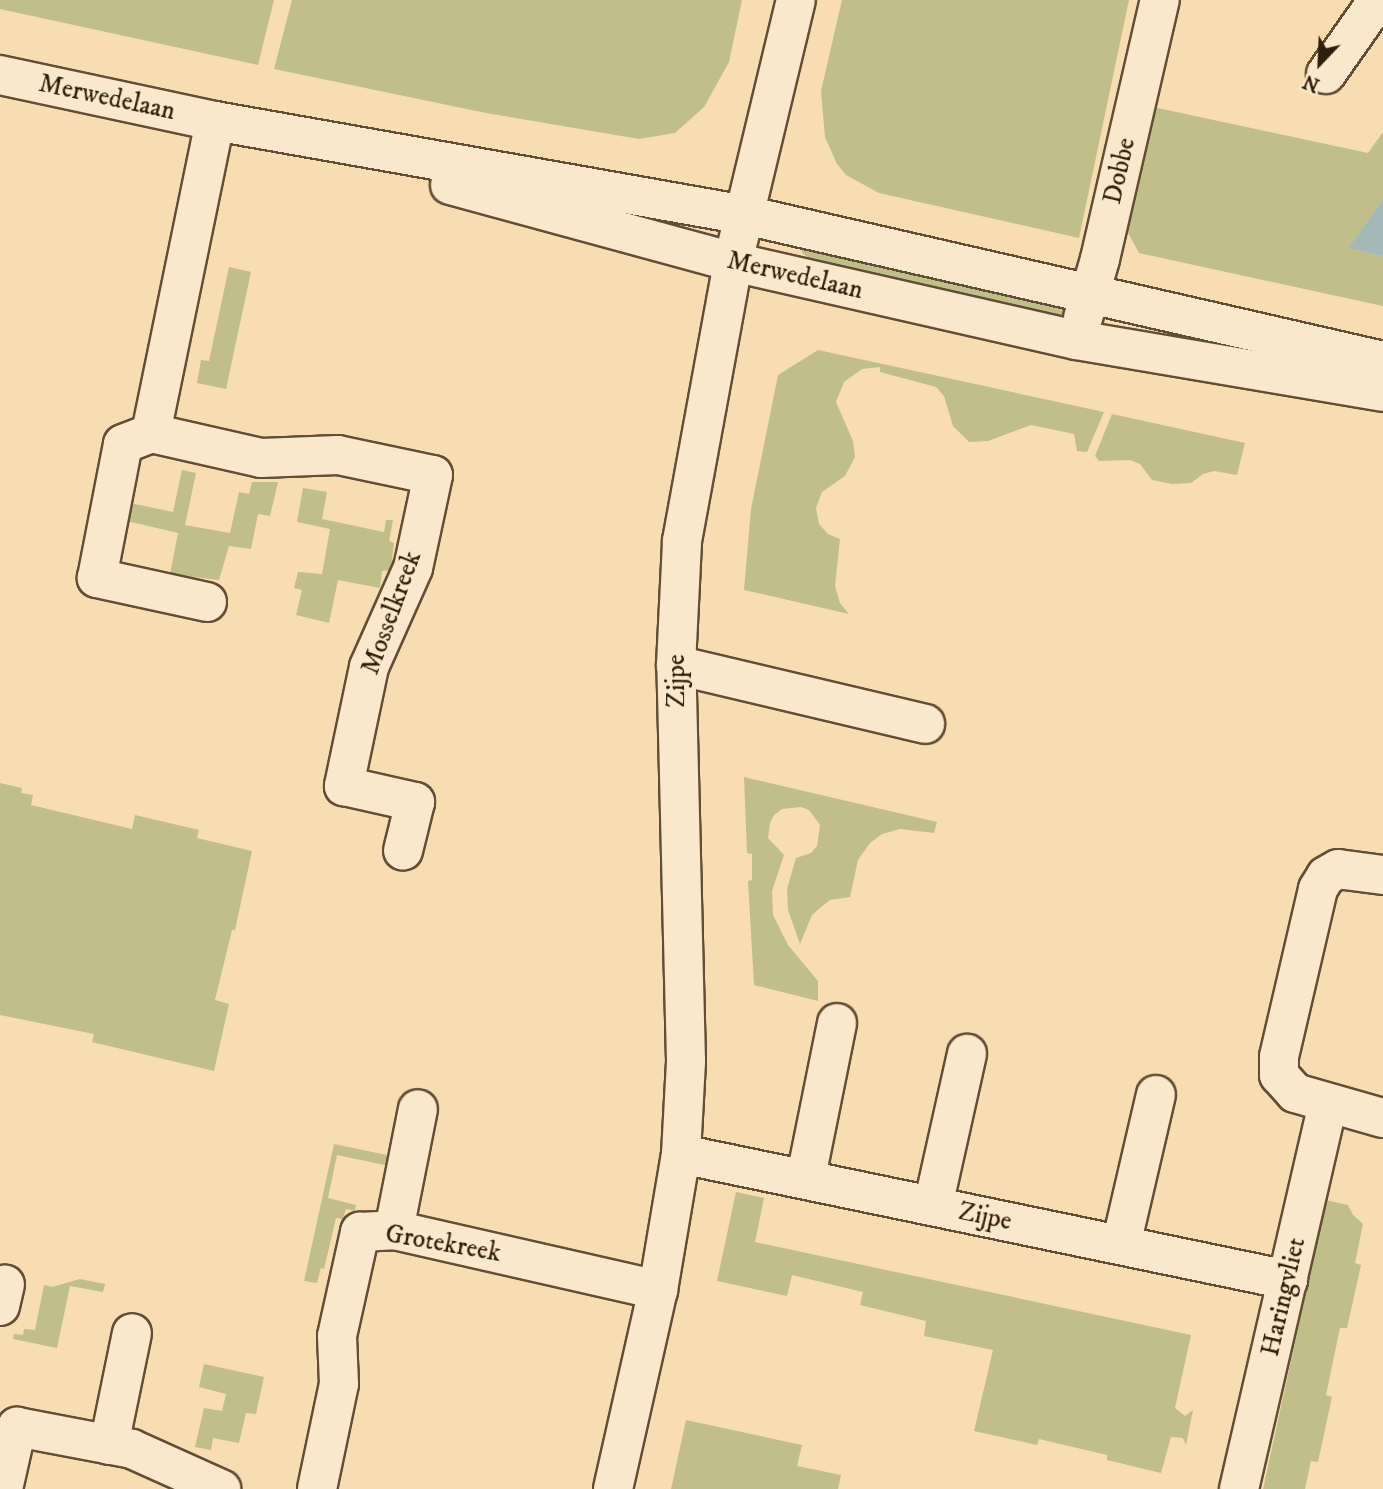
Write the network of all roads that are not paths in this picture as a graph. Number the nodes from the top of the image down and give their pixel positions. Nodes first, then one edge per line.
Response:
1 (796, 0) edge
2 (1160, 0) edge
3 (1378, 0) edge
4 (1326, 74) dead end
5 (0, 75) edge
6 (215, 121) junction
7 (745, 215) junction
8 (733, 262) junction
9 (1092, 293) junction
10 (1076, 340) junction
11 (1383, 361) edge
12 (1383, 392) edge
13 (151, 433) junction
14 (207, 601) dead end
15 (676, 665) junction
16 (925, 724) dead end
17 (402, 851) dead end
18 (1383, 875) edge
19 (837, 1023) dead end
20 (967, 1054) dead end
21 (1156, 1095) dead end
22 (1328, 1105) junction
23 (418, 1109) dead end
24 (1383, 1118) edge
25 (681, 1154) junction
26 (806, 1177) junction
27 (933, 1206) junction
28 (394, 1230) junction
29 (1121, 1245) junction
30 (1288, 1280) junction
31 (658, 1290) junction
32 (132, 1334) dead end
33 (8, 1418) edge
34 (109, 1445) junction
35 (3, 1489) edge
36 (221, 1489) edge
37 (317, 1489) edge
38 (614, 1489) edge
39 (1239, 1489) edge

1 - 7 street
2 - 9 street, Dobbe
3 - 4 street
5 - 6 street, Merwedelaan
6 - 7 street, Merwedelaan
6 - 8 street, Merwedelaan
6 - 13 street
7 - 8 street, Zijpe
7 - 9 street, Merwedelaan
8 - 10 street, Merwedelaan
8 - 15 street, Zijpe
9 - 10 street, Dobbe
9 - 11 street, Merwedelaan
10 - 12 street, Merwedelaan
13 - 14 street
13 - 17 street, Mosselkreek
15 - 16 street
15 - 25 street, Zijpe
18 - 22 street
19 - 26 street
20 - 27 street
21 - 29 street
22 - 24 street
22 - 30 street, Haringvliet
23 - 28 street
25 - 26 street, Zijpe
25 - 31 street, Zijpe
26 - 27 street, Zijpe
27 - 29 street, Zijpe
28 - 31 street, Grotekreek
28 - 37 street, Grotekreek
29 - 30 street, Zijpe
30 - 39 street, Haringvliet
31 - 38 street, Zijpe
32 - 34 street
33 - 34 street
33 - 35 street
34 - 36 street

